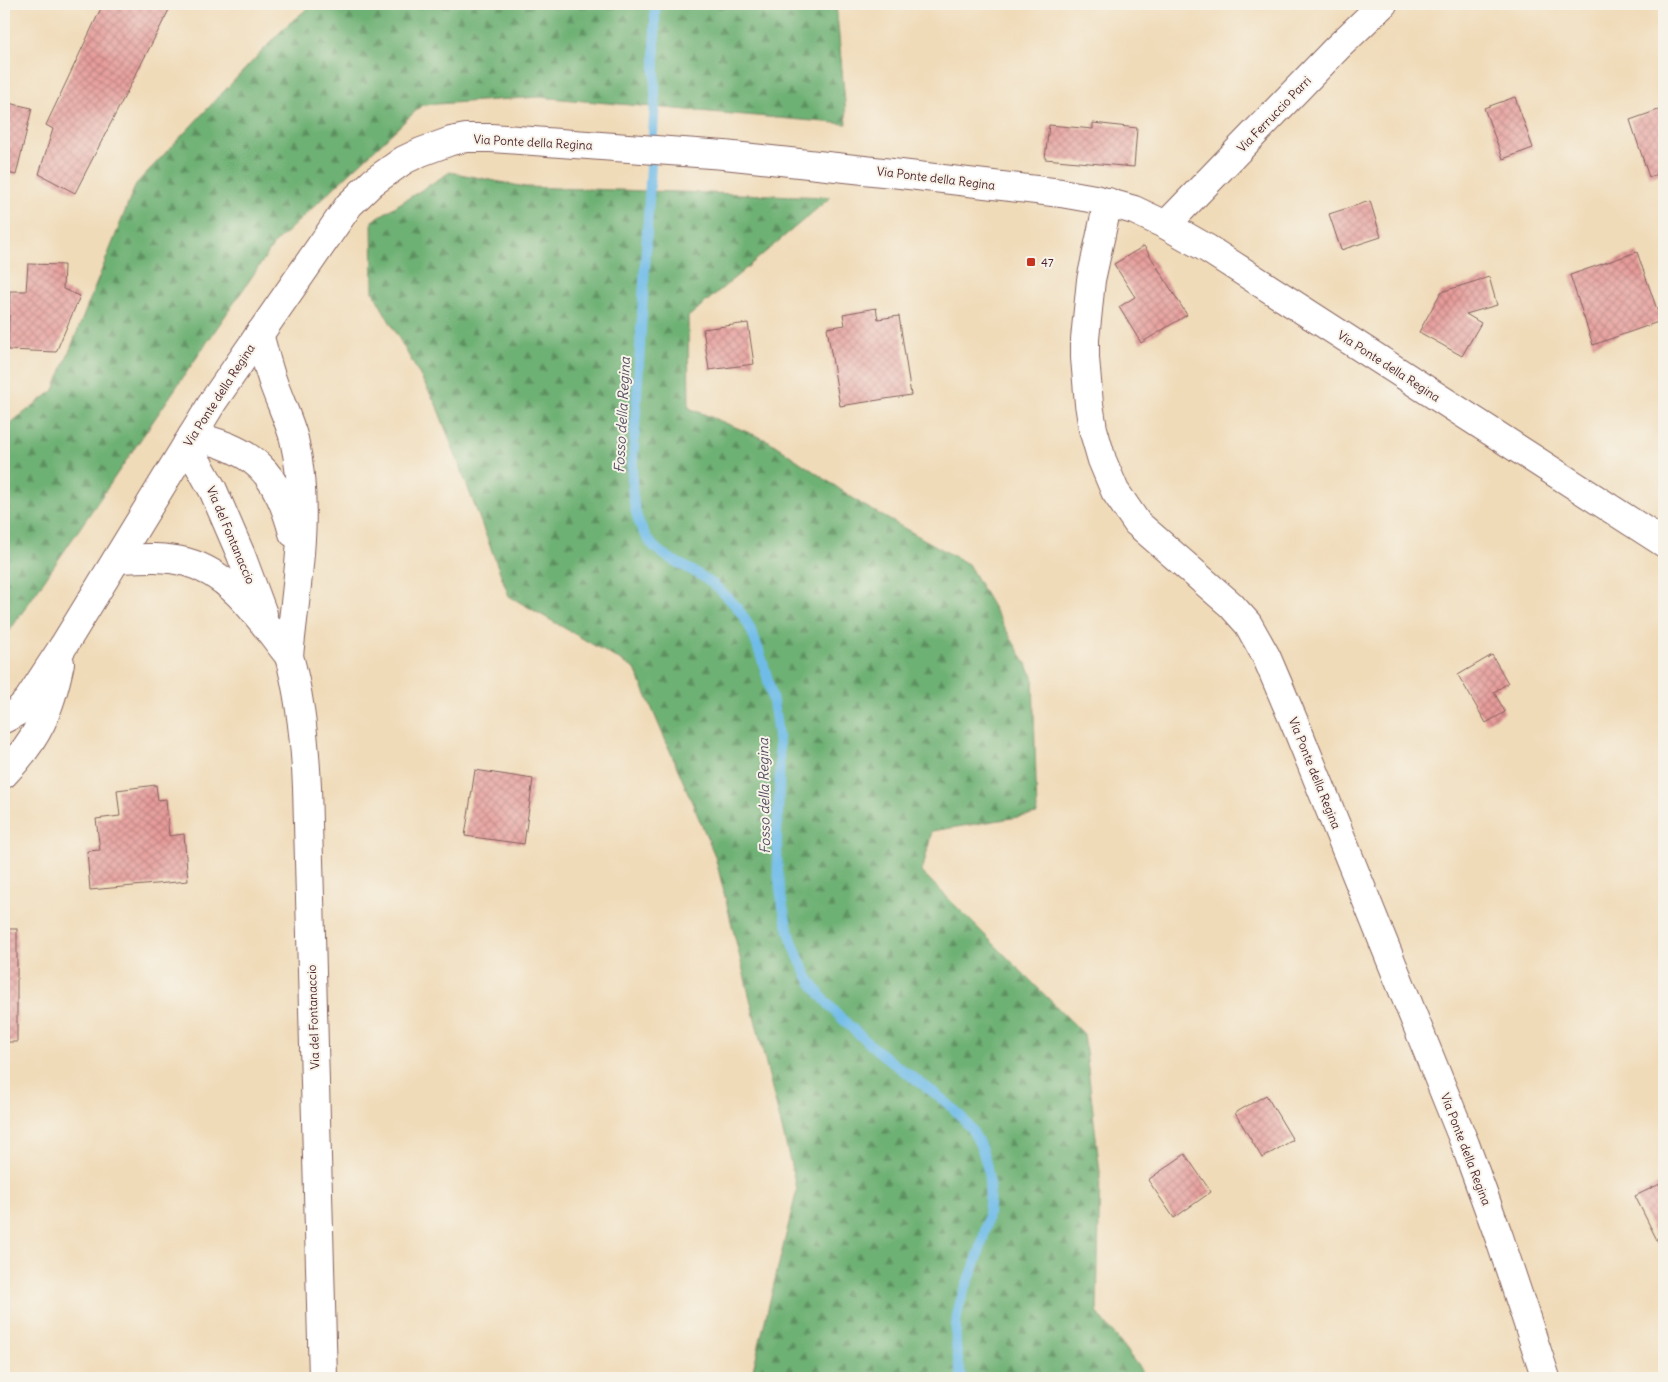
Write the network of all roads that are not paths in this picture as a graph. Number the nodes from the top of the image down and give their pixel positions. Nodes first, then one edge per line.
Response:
1 (1383, 4) edge
2 (1108, 202) junction
3 (1166, 225) junction
4 (259, 334) junction
5 (190, 440) junction
6 (1664, 543) edge
7 (117, 559) junction
8 (300, 559) junction
9 (269, 630) junction
10 (64, 644) junction
11 (289, 656) junction
12 (4, 719) edge
13 (4, 774) edge
14 (323, 1378) edge
15 (1546, 1378) edge

1 - 3 street, Via Ferruccio Parri
2 - 3 street, Via Ponte della Regina
2 - 4 street, Via Ponte della Regina
2 - 15 street, Via Ponte della Regina
3 - 6 street, Via Ponte della Regina
4 - 5 street, Via Ponte della Regina
4 - 8 street, Via del Fontanaccio
5 - 7 street, Via Ponte della Regina
5 - 8 street, Via del Fontanaccio
5 - 9 street, Via del Fontanaccio
7 - 9 street, Via del Fontanaccio
7 - 10 street, Via Ponte della Regina
8 - 11 street, Via del Fontanaccio
9 - 11 street, Via del Fontanaccio
10 - 12 street, Via Ponte della Regina
10 - 13 street, Via Ponte della Regina
11 - 14 street, Via del Fontanaccio

